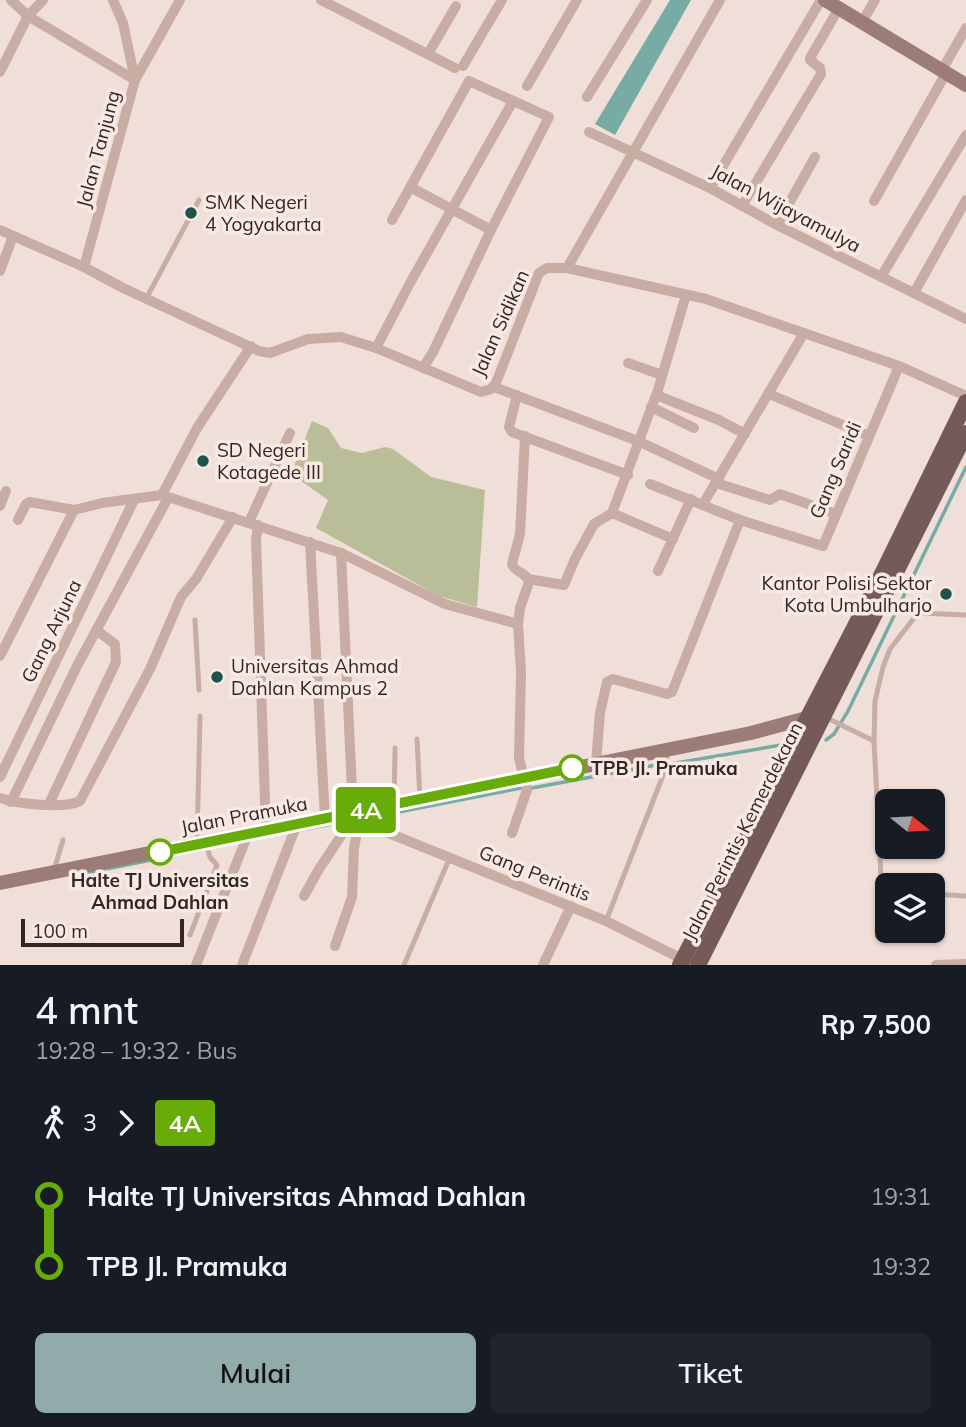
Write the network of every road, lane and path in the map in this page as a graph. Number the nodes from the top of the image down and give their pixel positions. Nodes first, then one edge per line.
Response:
1 (10, 0) edge
2 (43, 0) edge
3 (113, 0) edge
4 (180, 0) edge
5 (321, 0) edge
6 (502, 0) edge
7 (577, 0) edge
8 (647, 0) edge
9 (720, 0) edge
10 (823, 0) edge
11 (875, 0) edge
12 (456, 6) dead end
13 (839, 8) junction
14 (28, 16) junction
15 (862, 22) junction
16 (966, 28) edge
17 (428, 54) junction
18 (0, 72) edge
19 (944, 72) junction
20 (135, 80) junction
21 (966, 85) edge
22 (527, 86) dead end
23 (587, 97) dead end
24 (513, 101) junction
25 (589, 132) dead end
26 (966, 135) edge
27 (632, 152) junction
28 (815, 157) dead end
29 (411, 187) junction
30 (710, 188) junction
31 (199, 200) dead end
32 (966, 200) edge
33 (874, 201) dead end
34 (742, 206) junction
35 (452, 209) junction
36 (392, 220) dead end
37 (777, 225) junction
38 (0, 230) edge
39 (491, 230) junction
40 (13, 236) junction
41 (84, 268) junction
42 (567, 268) junction
43 (0, 271) edge
44 (881, 277) junction
45 (914, 293) junction
46 (686, 295) junction
47 (146, 299) junction
48 (966, 319) edge
49 (804, 333) junction
50 (251, 346) junction
51 (376, 348) junction
52 (628, 363) dead end
53 (899, 366) junction
54 (423, 368) junction
55 (662, 375) junction
56 (494, 387) junction
57 (769, 394) junction
58 (517, 395) junction
59 (656, 395) junction
60 (966, 396) edge
61 (966, 402) edge
62 (651, 407) junction
63 (694, 428) dead end
64 (289, 433) dead end
65 (966, 433) edge
66 (745, 434) junction
67 (525, 436) junction
68 (869, 436) junction
69 (638, 442) junction
70 (628, 475) junction
71 (717, 481) junction
72 (650, 484) dead end
73 (6, 491) dead end
74 (165, 497) junction
75 (691, 499) junction
76 (134, 500) junction
77 (703, 504) junction
78 (0, 506) edge
79 (74, 510) junction
80 (612, 513) junction
81 (836, 514) junction
82 (233, 517) junction
83 (18, 520) dead end
84 (740, 520) junction
85 (253, 524) junction
86 (673, 539) junction
87 (310, 542) junction
88 (341, 552) junction
89 (658, 572) dead end
90 (889, 574) junction
91 (528, 579) junction
92 (966, 615) edge
93 (195, 620) dead end
94 (518, 624) junction
95 (96, 630) junction
96 (0, 656) edge
97 (199, 690) dead end
98 (200, 716) dead end
99 (823, 718) junction
100 (417, 739) dead end
101 (874, 741) junction
102 (395, 748) dead end
103 (668, 750) junction
104 (596, 763) junction
105 (0, 777) edge
106 (523, 777) junction
107 (420, 799) junction
108 (6, 800) edge
109 (49, 804) junction
110 (394, 804) junction
111 (325, 818) junction
112 (357, 818) junction
113 (297, 824) junction
114 (266, 830) junction
115 (512, 833) dead end
116 (248, 834) junction
117 (63, 840) dead end
118 (201, 843) junction
119 (450, 857) junction
120 (53, 873) junction
121 (881, 873) edge
122 (0, 883) edge
123 (945, 895) edge
124 (304, 896) dead end
125 (966, 896) edge
126 (571, 906) junction
127 (606, 921) junction
128 (190, 935) dead end
129 (335, 946) dead end
130 (689, 964) edge
131 (966, 964) edge
132 (196, 965) edge
133 (242, 965) edge
134 (404, 965) edge
135 (543, 965) edge
136 (936, 965) edge

1 - 14 street
2 - 14 street
3 - 20 street, Jalan Tanjung
4 - 20 street
5 - 17 street
6 - 17 street
7 - 22 street
8 - 23 street
9 - 27 street
10 - 13 main road
10 - 30 street
11 - 15 street
12 - 17 street
13 - 15 main road
13 - 34 street
14 - 18 street
14 - 20 street
15 - 19 main road
16 - 19 street
19 - 21 main road
19 - 33 street
20 - 41 street, Jalan Tanjung
24 - 29 street
24 - 35 street
24 - 39 street
25 - 27 street, Jalan Wijayamulya
26 - 44 street
27 - 30 street, Jalan Wijayamulya
27 - 42 street
28 - 37 street
29 - 35 street
29 - 36 street
30 - 34 street, Jalan Wijayamulya
31 - 47 lane
32 - 45 street
34 - 37 street, Jalan Wijayamulya
35 - 39 street
35 - 51 street
37 - 44 street, Jalan Wijayamulya
38 - 40 street, Jalan Sidikan
39 - 54 street
40 - 41 street, Jalan Sidikan
40 - 43 street
41 - 47 street, Jalan Sidikan
42 - 46 street
42 - 56 street, Jalan Sidikan
44 - 45 street, Jalan Wijayamulya
45 - 48 street, Jalan Wijayamulya
46 - 49 street
46 - 55 street
47 - 50 street, Jalan Sidikan
49 - 53 street
49 - 57 street
50 - 51 street, Jalan Sidikan
50 - 74 street
51 - 54 street, Jalan Sidikan
52 - 55 street
53 - 60 street
53 - 68 street, Gang Saridi
54 - 56 street, Jalan Sidikan
55 - 59 street
56 - 58 street
57 - 66 street
57 - 68 street
58 - 67 street
58 - 69 street
59 - 62 street
59 - 66 street
61 - 90 main road
62 - 63 street
62 - 69 street
64 - 85 street
65 - 90 main road
66 - 71 street
67 - 70 street
67 - 91 street
68 - 81 street, Gang Saridi
69 - 70 street
69 - 71 street
70 - 80 street
71 - 77 street
71 - 81 street
72 - 75 street
73 - 78 street
74 - 76 street
74 - 82 street
74 - 95 street
75 - 77 street
75 - 86 street
76 - 79 street
76 - 105 street, Gang Arjuna
77 - 84 street
79 - 83 street
79 - 96 street
80 - 86 street
80 - 91 street
81 - 84 street, Gang Saridi
82 - 85 street
82 - 109 street
84 - 104 street
85 - 87 street
85 - 114 street
86 - 89 street
87 - 88 street
87 - 111 street
88 - 94 street
88 - 112 street
90 - 99 main road, Jalan Perintis Kemerdekaan
91 - 94 street
92 - 101 lane
93 - 97 lane
94 - 106 street
95 - 108 street
95 - 109 street
98 - 118 lane
99 - 101 lane
99 - 103 main road, Jalan Pramuka
99 - 130 main road, Jalan Perintis Kemerdekaan
100 - 107 lane
101 - 121 lane
102 - 110 lane
103 - 104 main road, Jalan Pramuka
103 - 127 lane
104 - 106 main road, Jalan Pramuka
106 - 107 main road, Jalan Pramuka
106 - 115 street
107 - 110 main road, Jalan Pramuka
108 - 109 street
110 - 112 main road, Jalan Pramuka
111 - 112 main road, Jalan Pramuka
111 - 113 main road, Jalan Pramuka
112 - 119 street, Gang Perintis
112 - 124 street
112 - 129 street
113 - 114 main road, Jalan Pramuka
113 - 133 street
114 - 116 main road, Jalan Pramuka
116 - 118 main road, Jalan Pramuka
116 - 132 street
117 - 120 lane
118 - 120 main road, Jalan Pramuka
118 - 128 lane
119 - 126 street, Gang Perintis
119 - 134 lane
120 - 122 main road, Jalan Pramuka
123 - 125 lane
126 - 127 street, Gang Perintis
126 - 135 street
127 - 130 street, Gang Perintis
131 - 136 street

